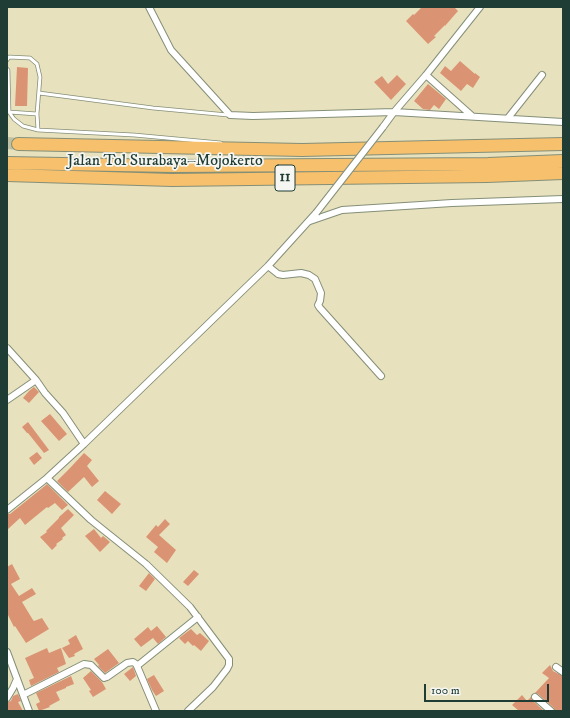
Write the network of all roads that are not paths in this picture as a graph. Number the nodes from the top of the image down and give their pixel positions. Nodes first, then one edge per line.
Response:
1 (149, 7) edge
2 (480, 7) edge
3 (7, 60) edge
4 (7, 69) edge
5 (542, 75) dead end
6 (426, 76) junction
7 (39, 93) junction
8 (8, 112) edge
9 (394, 112) junction
10 (37, 114) junction
11 (230, 115) junction
12 (472, 116) junction
13 (508, 118) junction
14 (563, 122) edge
15 (38, 130) junction
16 (226, 143) dead end
17 (18, 144) tunnel mouth
18 (563, 144) edge
19 (248, 145) dead end
20 (302, 150) junction
21 (563, 161) edge
22 (7, 162) edge
23 (563, 173) edge
24 (7, 176) edge
25 (563, 199) edge
26 (308, 222) junction
27 (268, 266) junction
28 (7, 348) edge
29 (381, 376) dead end
30 (36, 380) junction
31 (7, 400) edge
32 (84, 444) junction
33 (47, 478) junction
34 (7, 510) edge
35 (198, 617) junction
36 (7, 652) edge
37 (137, 666) junction
38 (556, 667) dead end
39 (563, 672) edge
40 (17, 679) junction
41 (23, 695) junction
42 (535, 697) dead end
43 (7, 698) edge
44 (29, 711) edge
45 (156, 711) edge
46 (188, 711) edge
47 (552, 711) edge

1 - 11 street
2 - 6 street
3 - 7 lane
4 - 8 lane
5 - 13 street
6 - 9 street
6 - 12 street
7 - 10 lane
7 - 11 lane
8 - 10 lane
8 - 15 lane
9 - 11 street
9 - 12 street
9 - 26 street, bridge
10 - 15 lane
12 - 13 street
13 - 14 street
15 - 16 lane
17 - 20 highway
18 - 20 highway
19 - 20 lane
21 - 22 highway, Jalan Tol Surabaya–Mojokerto / 11
23 - 24 highway, Jalan Tol Surabaya–Mojokerto / 11
25 - 26 street
26 - 27 street
27 - 29 street
27 - 32 street
28 - 30 street
30 - 31 street
30 - 32 street
32 - 33 street
33 - 34 street
33 - 35 street
35 - 37 street
35 - 46 street
36 - 40 street
37 - 41 street
37 - 45 street
38 - 39 street
40 - 41 street
40 - 43 street
41 - 44 street
42 - 47 street

